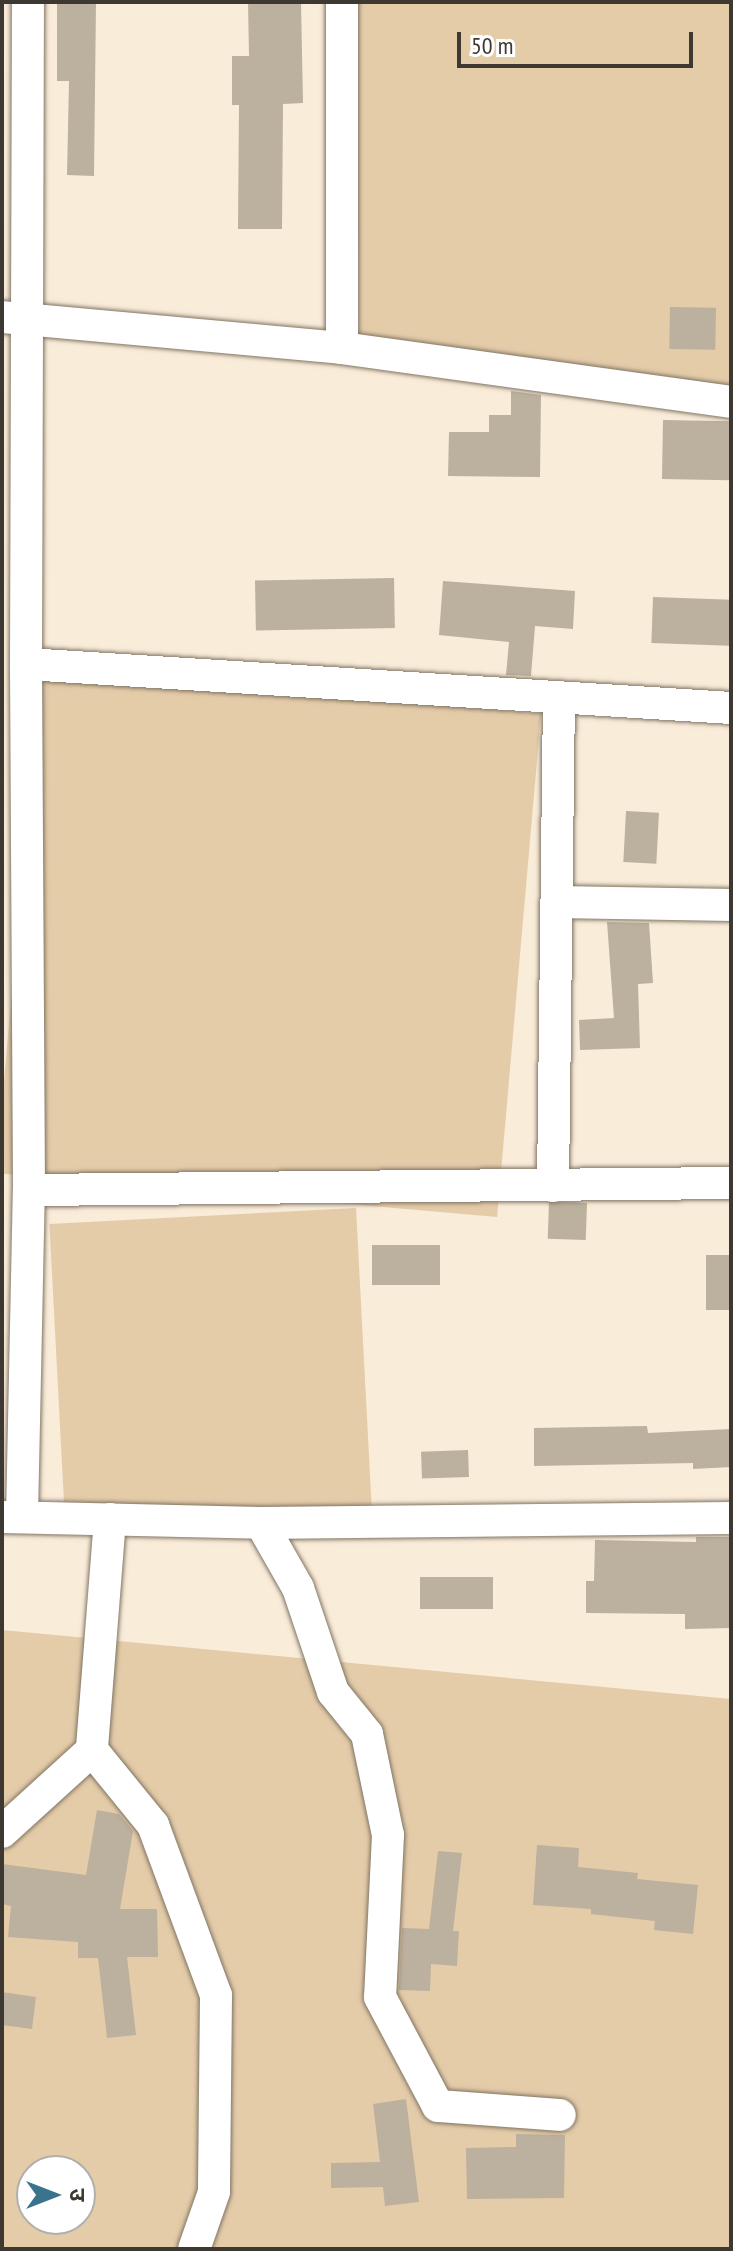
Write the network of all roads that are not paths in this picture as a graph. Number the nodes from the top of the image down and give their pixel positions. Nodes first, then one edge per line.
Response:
1 (28, 2) edge
2 (342, 2) edge
3 (15, 318) edge
4 (342, 348) junction
5 (731, 402) edge
6 (26, 664) junction
7 (559, 698) junction
8 (731, 708) edge
9 (557, 902) junction
10 (731, 905) edge
11 (731, 1183) edge
12 (553, 1186) junction
13 (29, 1190) junction
14 (12, 1517) edge
15 (731, 1518) edge
16 (110, 1519) junction
17 (261, 1523) junction
18 (92, 1750) junction
19 (2, 1832) edge
20 (560, 2115) dead end
21 (194, 2249) edge

1 - 3 street
2 - 4 street
3 - 4 street
3 - 6 street
4 - 5 street
6 - 7 street
6 - 13 street
7 - 8 street
7 - 9 street
9 - 10 street
9 - 12 street
11 - 12 street
12 - 13 street
13 - 14 street
14 - 16 street
15 - 17 street
16 - 17 street
16 - 18 street
17 - 20 street
18 - 19 street
18 - 21 street

